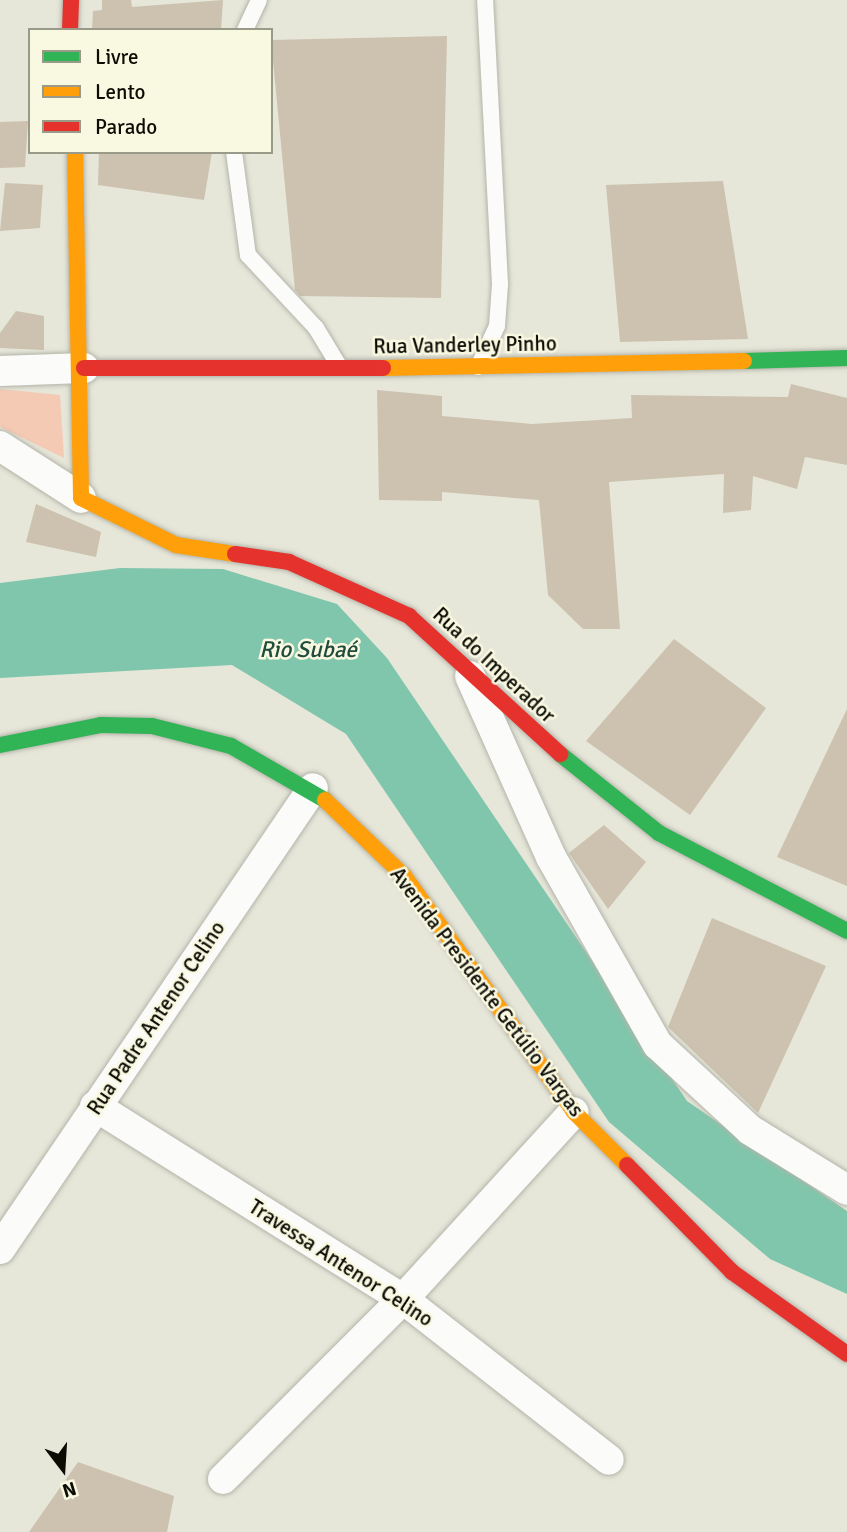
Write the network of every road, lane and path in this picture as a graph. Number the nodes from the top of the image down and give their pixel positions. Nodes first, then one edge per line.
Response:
1 (71, 0) edge
2 (259, 0) edge
3 (485, 0) edge
4 (70, 28) edge
5 (246, 28) edge
6 (75, 154) edge
7 (234, 154) edge
8 (847, 358) edge
9 (339, 366) junction
10 (83, 368) junction
11 (477, 368) junction
12 (0, 371) edge
13 (0, 446) edge
14 (81, 498) junction
15 (466, 669) junction
16 (0, 745) edge
17 (313, 788) junction
18 (847, 931) edge
19 (95, 1106) junction
20 (574, 1112) junction
21 (847, 1190) edge
22 (0, 1249) edge
23 (403, 1299) junction
24 (847, 1354) edge
25 (609, 1460) dead end
26 (223, 1479) dead end

1 - 4 main road
2 - 5 lane
3 - 11 lane
6 - 10 main road
7 - 9 lane
8 - 11 main road, Rua Vanderley Pinho
9 - 10 main road, Rua Vanderley Pinho
9 - 11 main road, Rua Vanderley Pinho
10 - 12 street
10 - 14 main road
13 - 14 street
14 - 15 main road, Rua do Imperador
15 - 18 main road, Rua do Imperador
15 - 21 street
16 - 17 main road, Avenida Presidente Getúlio Vargas
17 - 19 street, Rua Padre Antenor Celino
17 - 20 main road, Avenida Presidente Getúlio Vargas
19 - 22 street, Rua Padre Antenor Celino
19 - 23 street, Travessa Antenor Celino
20 - 23 street
20 - 24 main road, Avenida Presidente Getúlio Vargas
23 - 25 street, Travessa Antenor Celino
23 - 26 street

